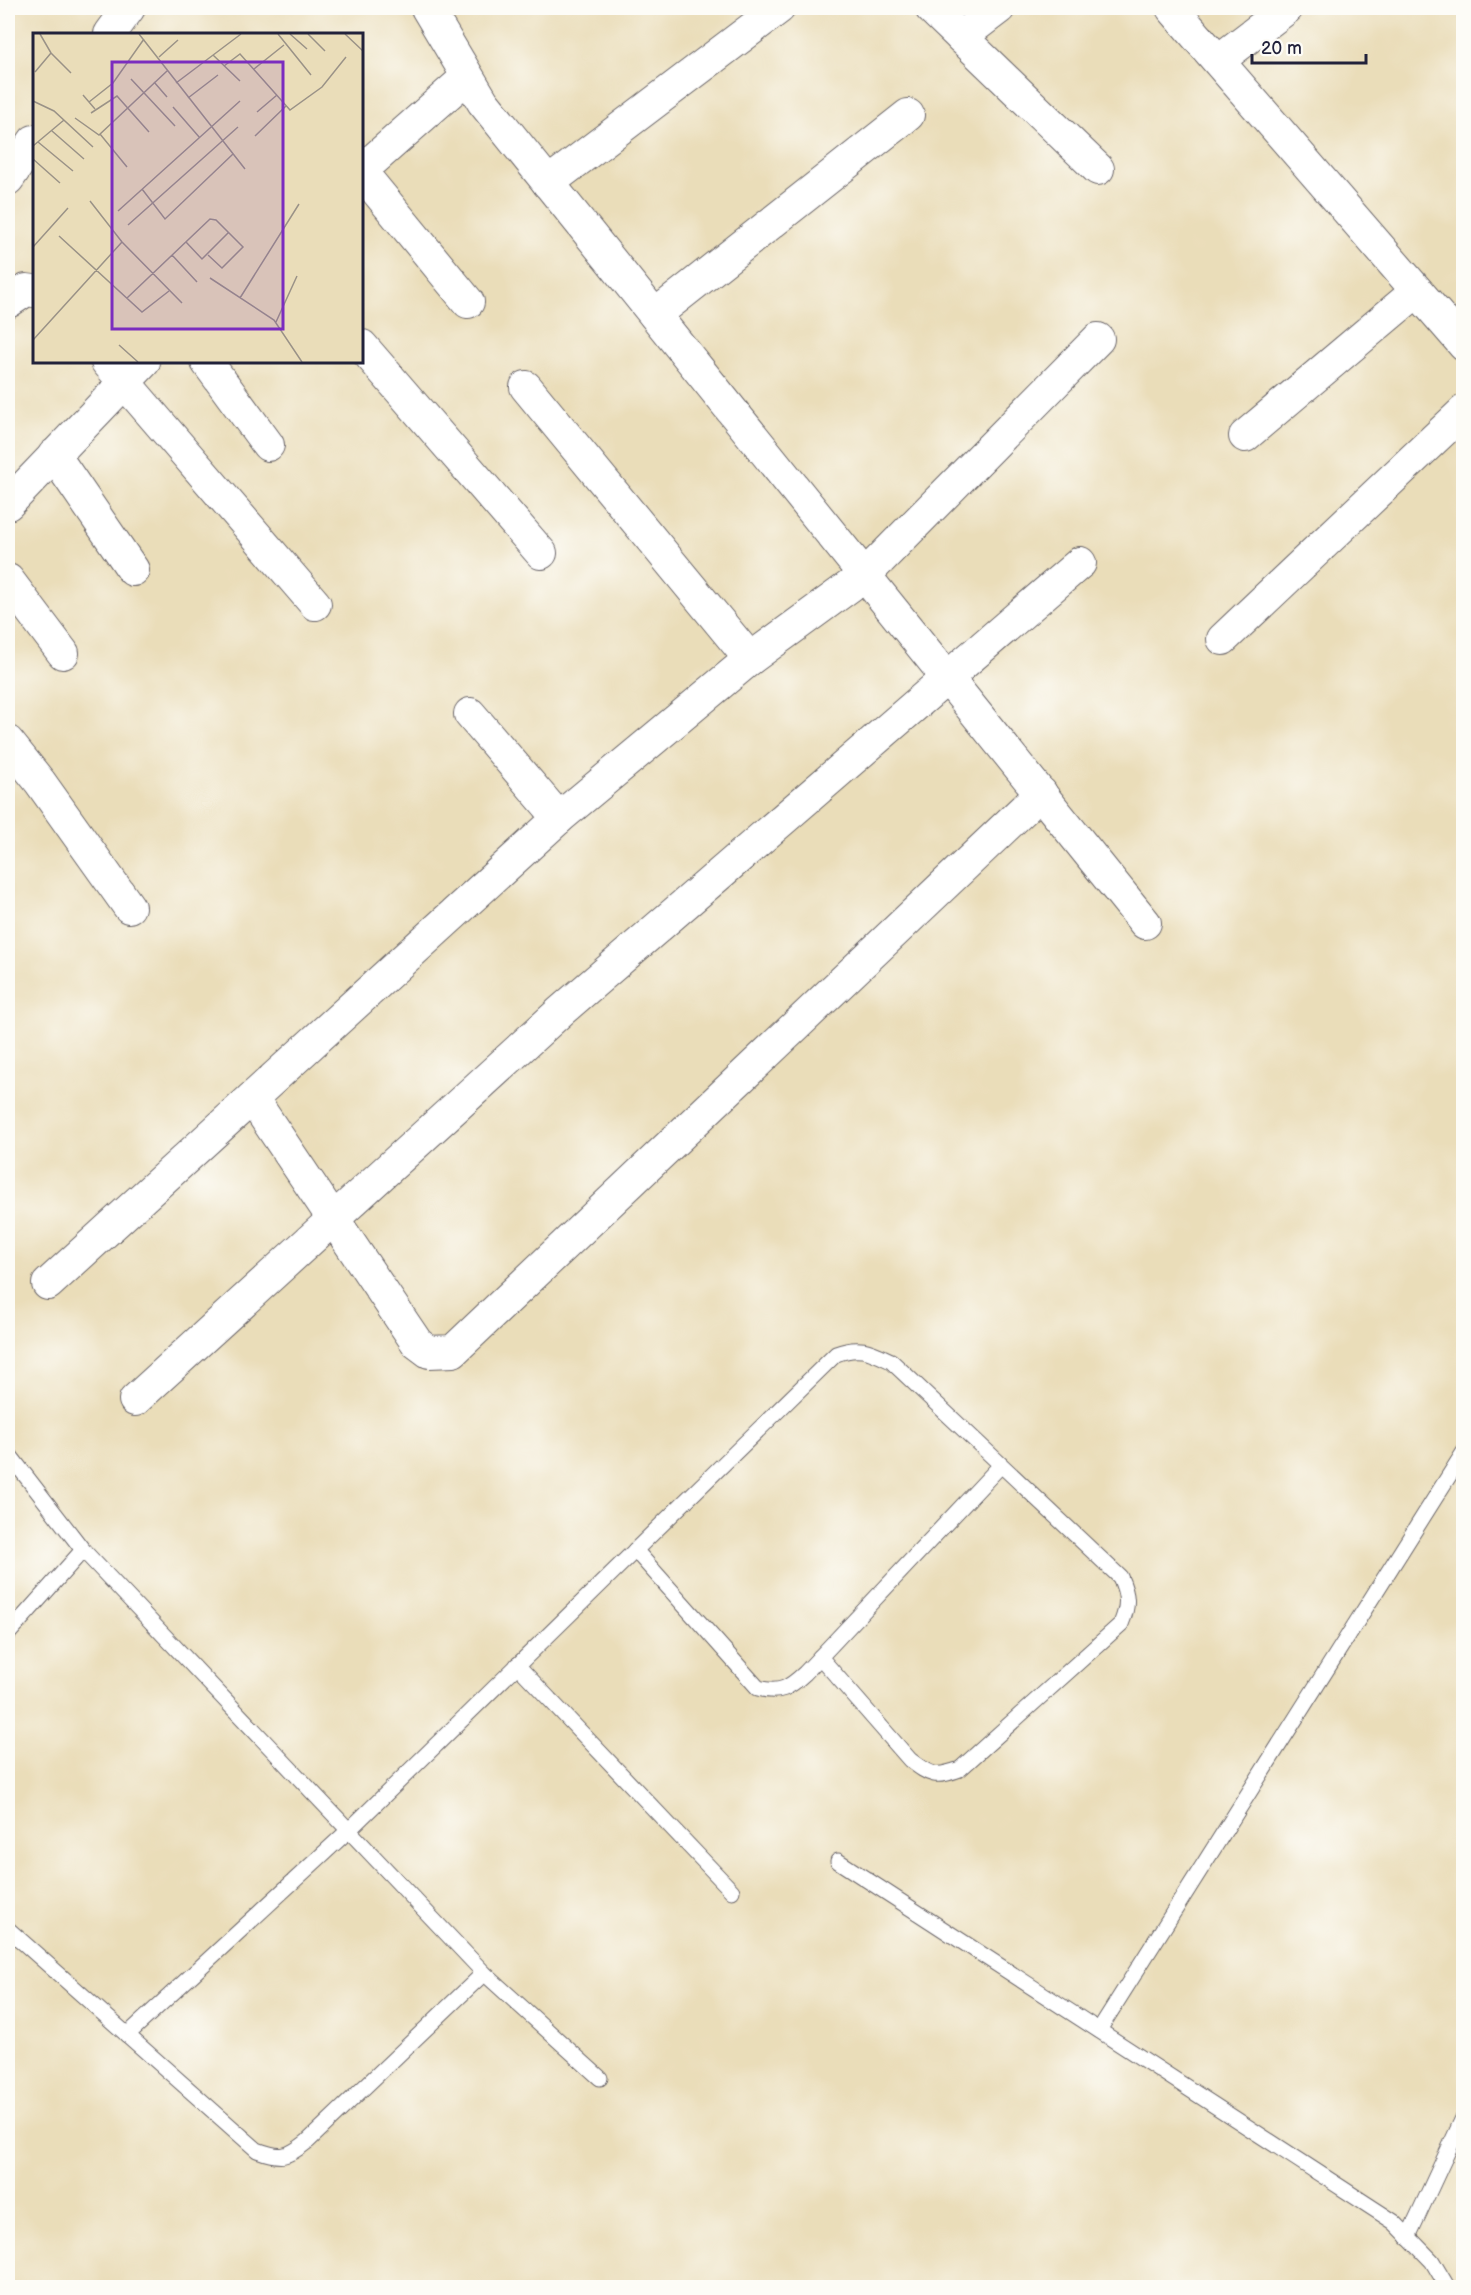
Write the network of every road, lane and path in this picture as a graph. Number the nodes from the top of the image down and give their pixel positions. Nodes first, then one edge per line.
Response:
1 (129, 8) edge
2 (427, 8) edge
3 (779, 8) edge
4 (931, 8) edge
5 (999, 8) edge
6 (1172, 8) edge
7 (1287, 8) edge
8 (111, 33) edge
9 (961, 37) junction
10 (1219, 60) junction
11 (466, 78) junction
12 (908, 115) dead end
13 (33, 142) edge
14 (1098, 169) dead end
15 (363, 170) edge
16 (363, 172) edge
17 (8, 179) edge
18 (548, 183) junction
19 (33, 291) edge
20 (1417, 291) junction
21 (8, 302) edge
22 (468, 302) dead end
23 (655, 315) junction
24 (1098, 339) dead end
25 (1464, 345) edge
26 (363, 347) edge
27 (208, 363) edge
28 (125, 368) edge
29 (526, 387) dead end
30 (1464, 411) edge
31 (1245, 436) dead end
32 (268, 445) dead end
33 (54, 455) junction
34 (8, 504) edge
35 (541, 553) dead end
36 (1080, 563) dead end
37 (133, 570) dead end
38 (865, 575) junction
39 (8, 580) edge
40 (315, 604) dead end
41 (1223, 639) dead end
42 (63, 653) dead end
43 (750, 659) junction
44 (948, 679) junction
45 (470, 714) dead end
46 (8, 742) edge
47 (1041, 794) junction
48 (559, 818) junction
49 (129, 907) dead end
50 (1145, 923) dead end
51 (252, 1098) junction
52 (334, 1220) junction
53 (48, 1284) dead end
54 (135, 1400) dead end
55 (1464, 1452) edge
56 (8, 1453) edge
57 (1001, 1465) junction
58 (83, 1550) junction
59 (635, 1550) junction
60 (8, 1634) edge
61 (820, 1657) junction
62 (517, 1665) junction
63 (349, 1830) junction
64 (838, 1861) dead end
65 (732, 1891) dead end
66 (8, 1929) edge
67 (484, 1973) junction
68 (1099, 2030) junction
69 (127, 2035) junction
70 (600, 2078) dead end
71 (1464, 2116) edge
72 (1408, 2237) junction
73 (1448, 2288) edge

1 - 8 street
2 - 11 street
3 - 18 street
4 - 9 street
5 - 9 street
6 - 10 street
7 - 10 street
9 - 14 street
10 - 20 street
11 - 15 street
11 - 18 street
12 - 23 street
13 - 17 street
16 - 22 street
18 - 23 street
19 - 21 street
20 - 25 street
20 - 31 street
23 - 38 street
24 - 38 street
26 - 35 street
27 - 32 street
28 - 33 street
28 - 40 street
29 - 43 street
30 - 41 street
33 - 34 street
33 - 37 street
36 - 44 street
38 - 43 street
38 - 44 street
39 - 42 street
43 - 48 street
44 - 47 street
44 - 52 street
45 - 48 street
46 - 49 street
47 - 50 street
47 - 52 street
48 - 51 street
51 - 52 street
51 - 53 street
52 - 54 street
55 - 68 lane
56 - 58 lane
57 - 59 lane
57 - 61 lane
57 - 61 lane
58 - 60 lane
58 - 63 lane
59 - 61 lane
59 - 62 lane
62 - 63 lane
62 - 65 lane
63 - 67 lane
63 - 69 lane
64 - 68 lane
66 - 69 lane
67 - 69 lane
67 - 70 lane
68 - 72 lane
71 - 72 lane
72 - 73 lane

